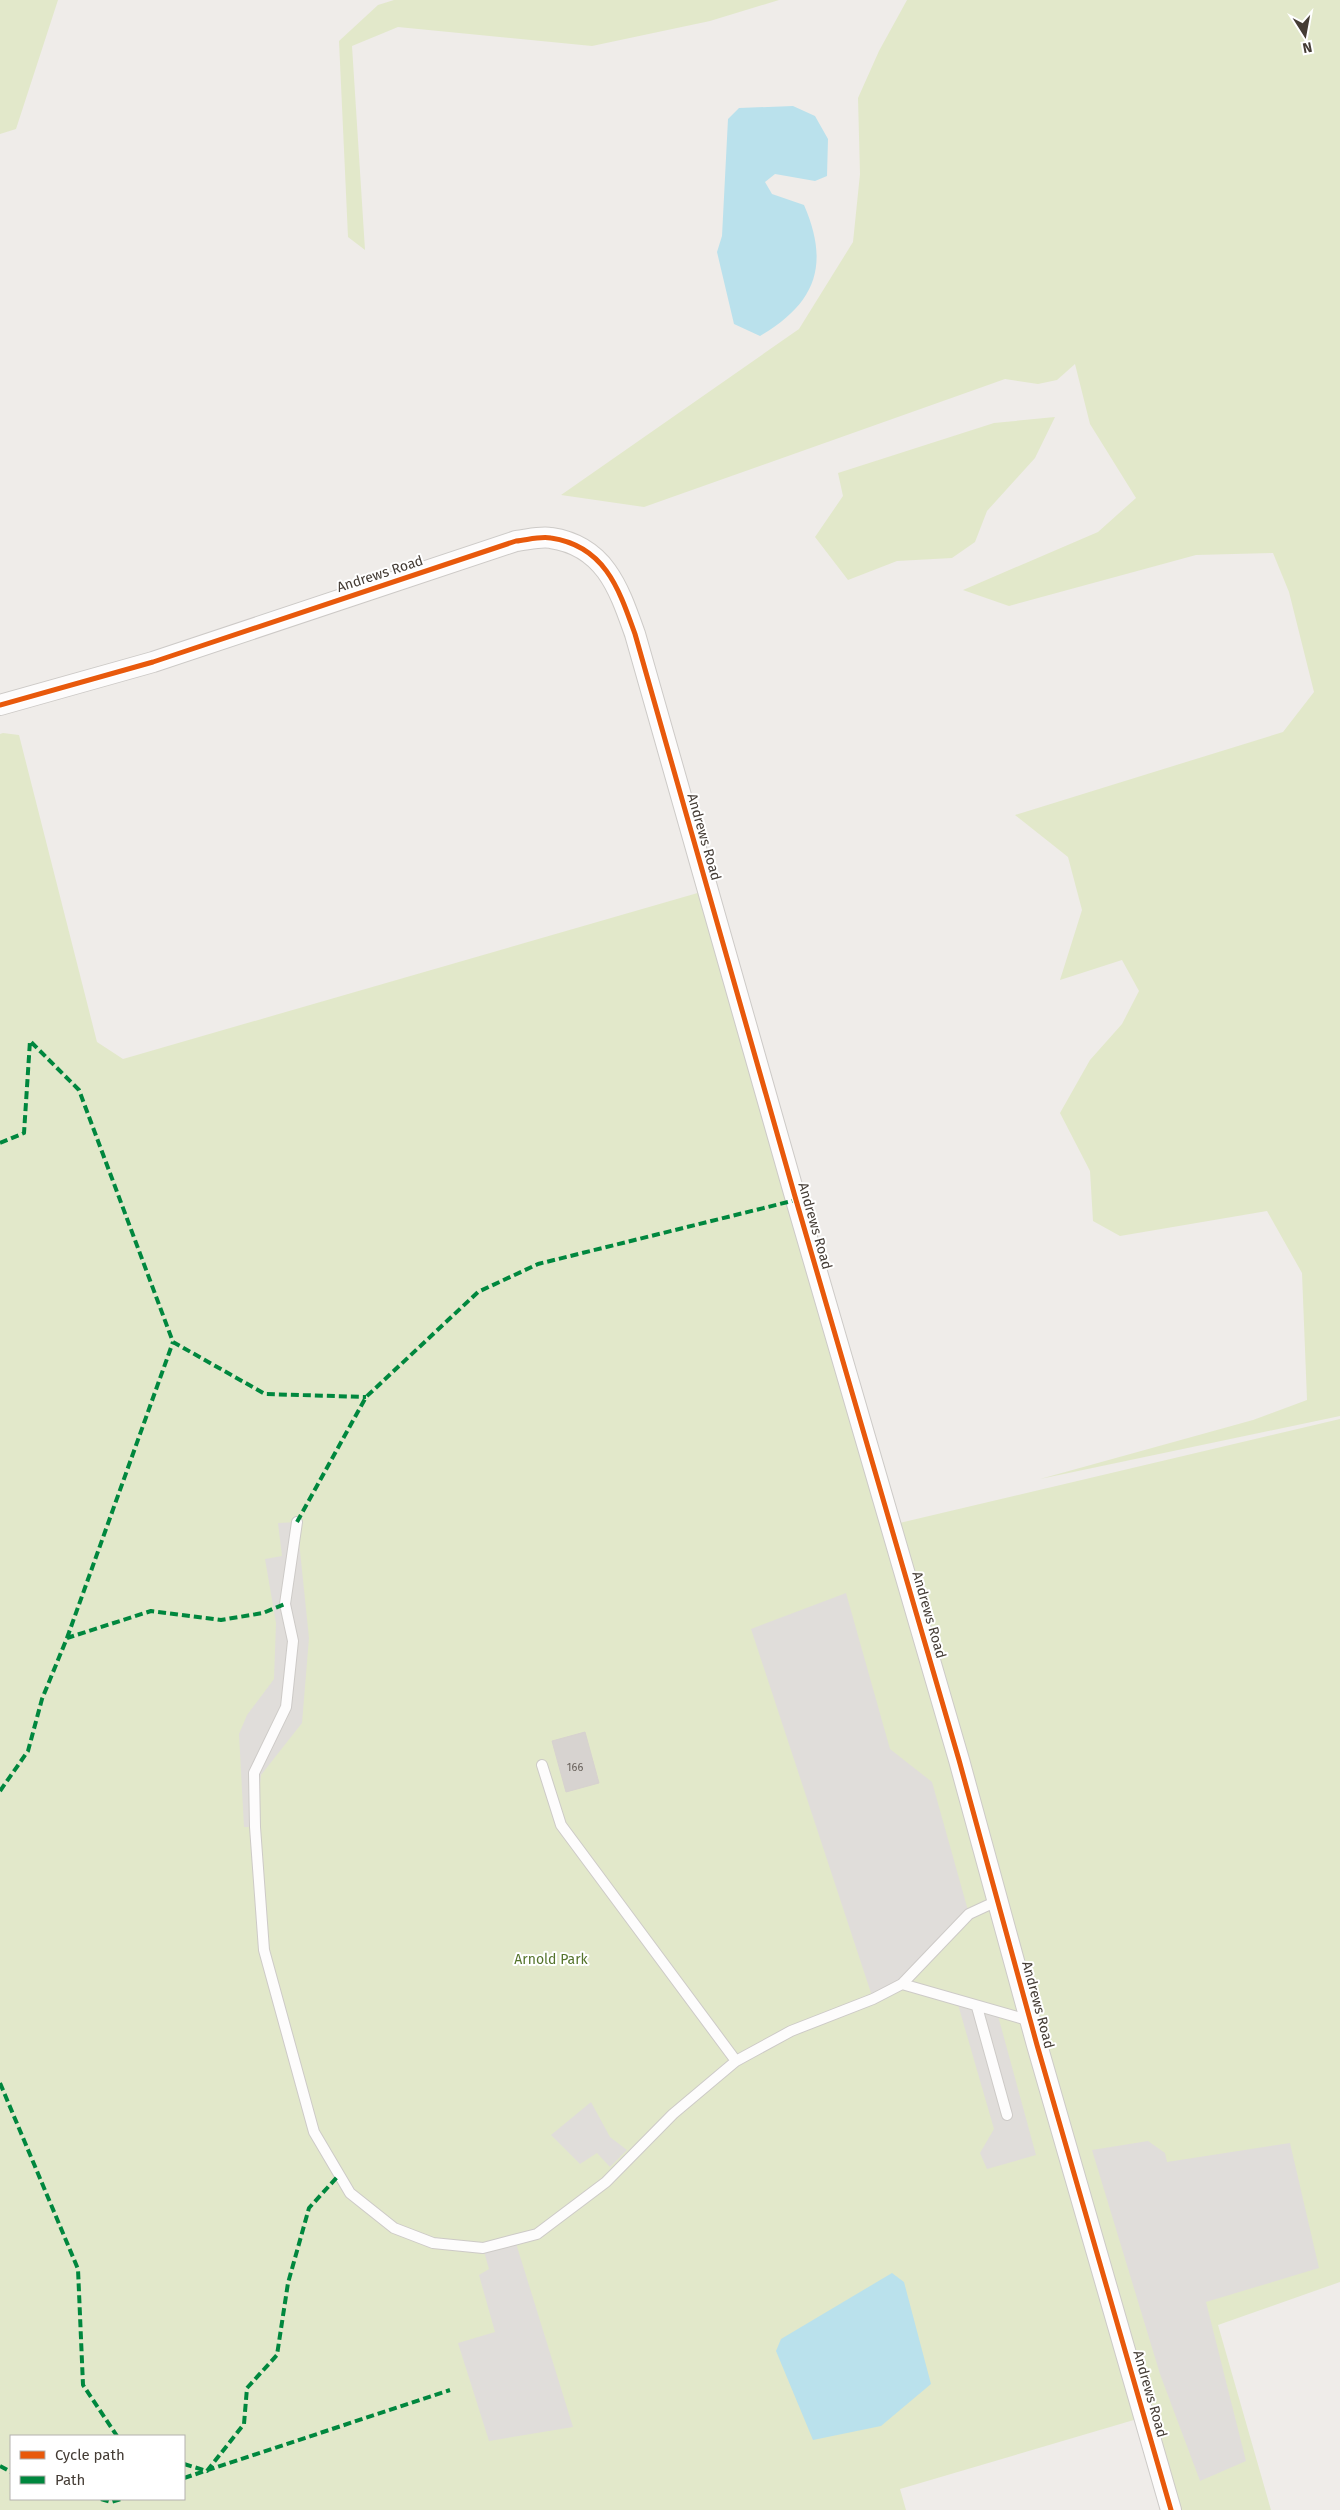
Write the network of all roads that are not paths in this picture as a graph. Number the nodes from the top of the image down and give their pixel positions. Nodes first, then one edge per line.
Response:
1 (0, 705) edge
2 (297, 1522) dead end
3 (542, 1765) dead end
4 (997, 1901) junction
5 (902, 1984) junction
6 (977, 2007) junction
7 (1031, 2021) junction
8 (736, 2061) junction
9 (1007, 2115) dead end
10 (1171, 2510) edge

1 - 4 street, Andrews Road
2 - 8 lane
3 - 8 lane
4 - 5 lane
4 - 7 street, Andrews Road
5 - 6 lane
5 - 8 lane
6 - 7 lane
6 - 9 lane
7 - 10 street, Andrews Road

